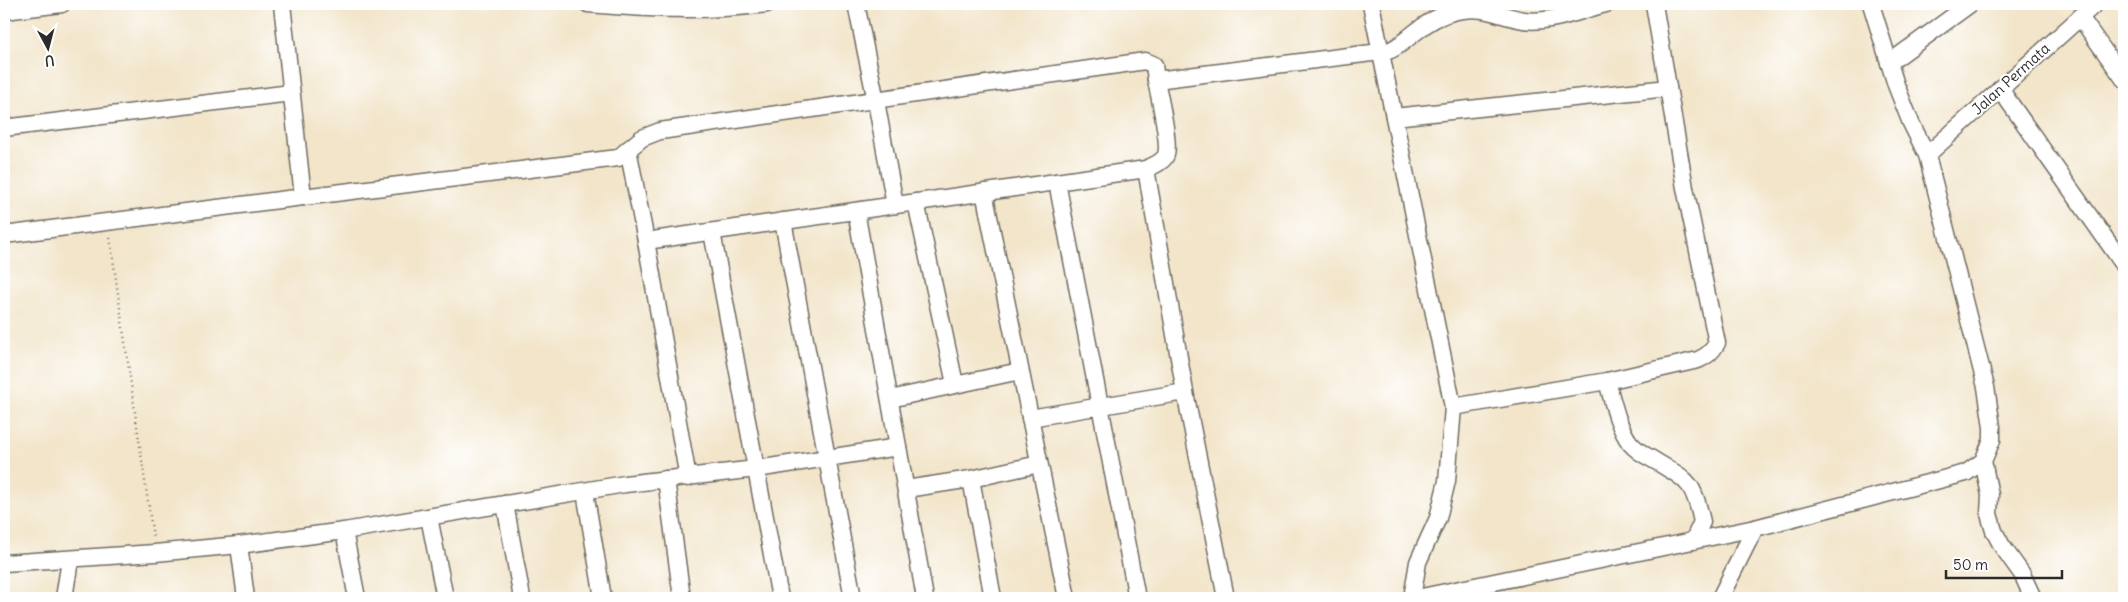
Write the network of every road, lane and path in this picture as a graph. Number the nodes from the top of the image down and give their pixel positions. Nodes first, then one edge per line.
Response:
1 (62, 4) edge
2 (282, 4) edge
3 (588, 4) edge
4 (767, 4) edge
5 (856, 4) edge
6 (1372, 4) edge
7 (1606, 4) edge
8 (1654, 4) edge
9 (1871, 4) edge
10 (1970, 4) edge
11 (2095, 4) edge
12 (4, 12) edge
13 (2080, 17) junction
14 (1380, 52) junction
15 (1889, 63) junction
16 (2124, 79) edge
17 (1156, 80) junction
18 (1668, 88) junction
19 (2000, 89) junction
20 (291, 94) junction
21 (876, 101) junction
22 (1394, 117) junction
23 (4, 128) edge
24 (628, 149) junction
25 (1927, 155) junction
26 (1146, 169) junction
27 (1057, 182) junction
28 (984, 192) junction
29 (303, 198) junction
30 (916, 202) junction
31 (894, 205) junction
32 (856, 211) junction
33 (783, 221) junction
34 (108, 222) junction
35 (712, 232) junction
36 (4, 236) edge
37 (646, 241) junction
38 (2124, 266) edge
39 (1020, 371) junction
40 (1607, 382) junction
41 (955, 384) junction
42 (1185, 392) junction
43 (890, 399) junction
44 (1100, 406) junction
45 (1453, 407) junction
46 (1030, 418) junction
47 (898, 447) junction
48 (827, 458) junction
49 (1983, 461) junction
50 (1039, 464) junction
51 (756, 470) junction
52 (688, 478) junction
53 (971, 479) junction
54 (666, 480) junction
55 (906, 489) junction
56 (586, 492) junction
57 (504, 504) junction
58 (429, 517) junction
59 (1755, 528) junction
60 (344, 531) junction
61 (1693, 541) junction
62 (239, 544) junction
63 (155, 553) junction
64 (70, 560) junction
65 (4, 563) edge
66 (64, 598) edge
67 (246, 598) edge
68 (357, 598) edge
69 (445, 598) edge
70 (522, 598) edge
71 (603, 598) edge
72 (682, 598) edge
73 (780, 598) edge
74 (853, 598) edge
75 (925, 598) edge
76 (993, 598) edge
77 (1067, 598) edge
78 (1136, 598) edge
79 (1226, 598) edge
80 (1412, 598) edge
81 (1417, 598) edge
82 (1720, 598) edge
83 (2033, 598) edge

1 - 12 street
2 - 20 street
3 - 4 street
5 - 21 street
6 - 14 street
7 - 14 street
8 - 18 street
9 - 15 street
10 - 15 street
11 - 13 street, Jalan Permata
13 - 16 street
13 - 19 street, Jalan Permata
14 - 17 street
14 - 22 street
15 - 25 street
17 - 21 street
17 - 26 street
18 - 22 street
18 - 40 street
19 - 25 street, Jalan Permata
19 - 38 street
20 - 23 street
20 - 29 street
21 - 24 street
21 - 31 street
22 - 45 street
24 - 29 street
24 - 37 street
25 - 49 street
26 - 27 street
26 - 42 street
27 - 28 street
27 - 44 street
28 - 30 street
28 - 39 street
29 - 34 street
30 - 31 street
30 - 41 street
31 - 32 street
32 - 33 street
32 - 43 street
33 - 35 street
33 - 48 street
34 - 36 street
34 - 63 path
35 - 37 street
35 - 51 street
37 - 52 street
39 - 41 street
39 - 46 street
40 - 45 street
40 - 61 street
41 - 43 street
42 - 44 street
42 - 79 street
43 - 47 street
44 - 46 street
44 - 78 street
45 - 80 street
46 - 50 street
47 - 48 street
47 - 55 street
48 - 51 street
48 - 74 street
49 - 59 street
49 - 83 street
50 - 53 street
50 - 77 street
51 - 52 street
51 - 73 street
52 - 54 street
53 - 55 street
53 - 76 street
54 - 56 street
54 - 72 street
55 - 75 street
56 - 57 street
56 - 71 street
57 - 58 street
57 - 70 street
58 - 60 street
58 - 69 street
59 - 61 street
59 - 82 street
60 - 62 street
60 - 68 street
61 - 81 street
62 - 63 street
62 - 67 street
63 - 64 street
64 - 65 street
64 - 66 street

